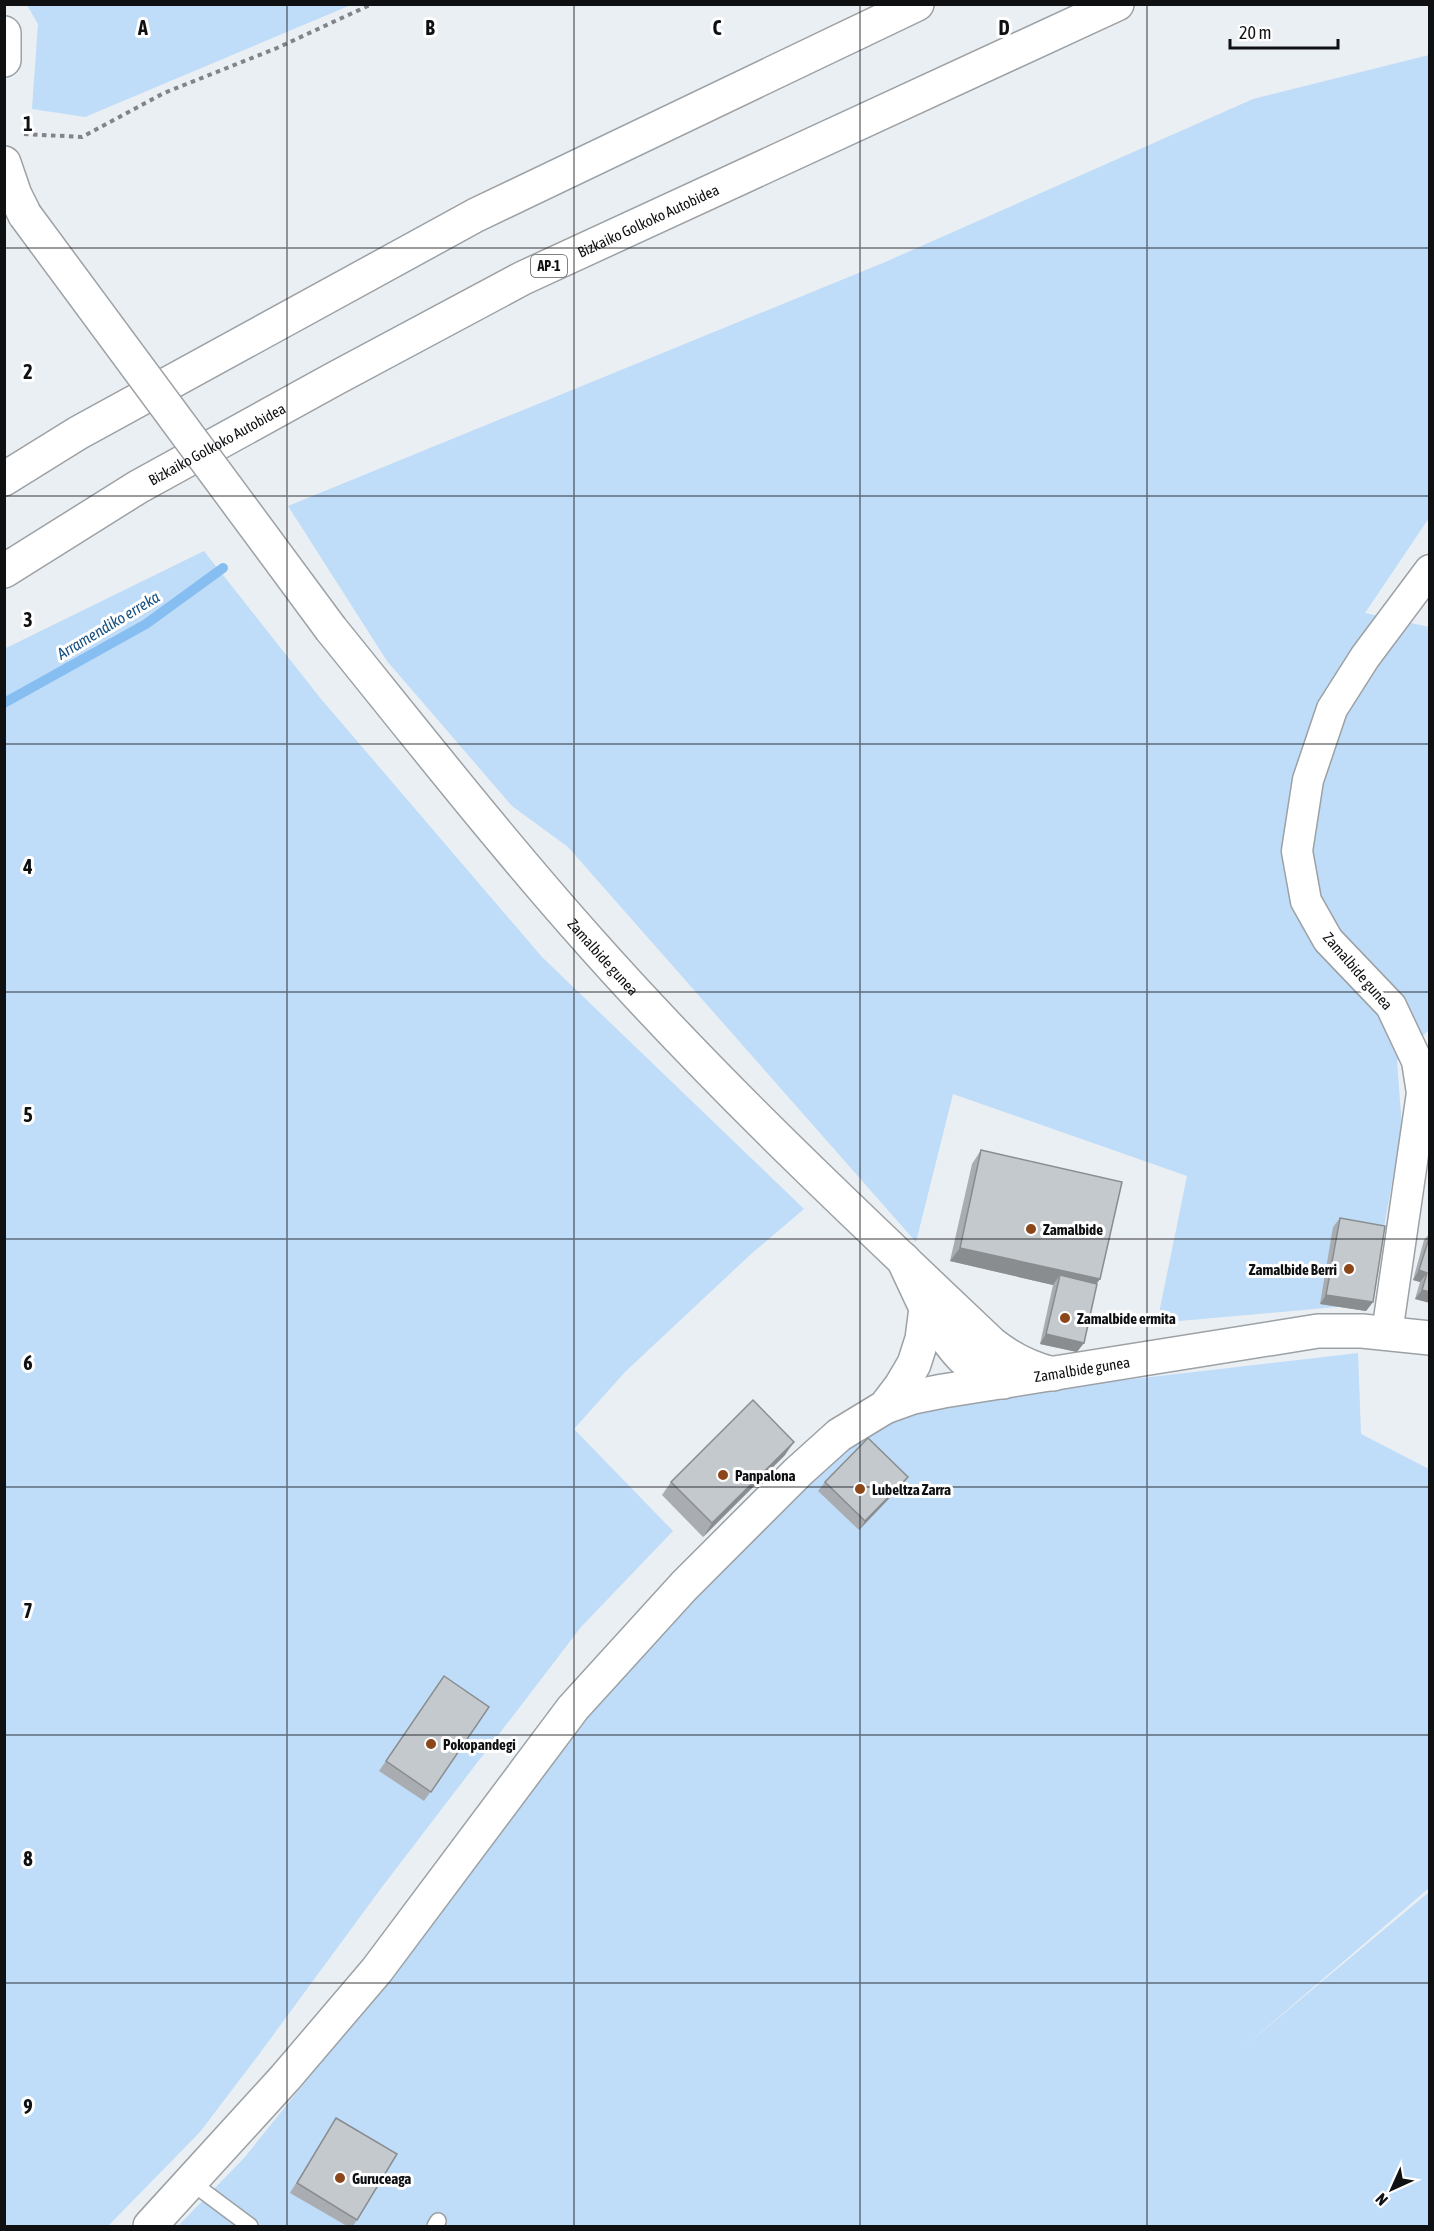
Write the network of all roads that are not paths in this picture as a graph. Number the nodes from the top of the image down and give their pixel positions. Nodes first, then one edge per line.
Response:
1 (917, 4) edge
2 (1117, 4) edge
3 (4, 33) edge
4 (4, 60) edge
5 (4, 163) edge
6 (15, 207) edge
7 (4, 479) edge
8 (1430, 570) edge
9 (4, 571) edge
10 (903, 1259) junction
11 (926, 1308) junction
12 (1387, 1333) junction
13 (1430, 1338) edge
14 (1053, 1374) junction
15 (1003, 1382) junction
16 (885, 1407) junction
17 (191, 2182) junction
18 (150, 2226) edge
19 (250, 2226) edge

1 - 7 main road
2 - 9 main road, Bizkaiko Golkoko Autobidea / AP-1
3 - 4 main road
5 - 6 main road, Zamalbide gunea
6 - 10 main road, Zamalbide gunea, bridge
8 - 12 street, Zamalbide gunea
10 - 11 main road
10 - 14 main road, Zamalbide gunea
11 - 15 main road
11 - 16 main road
12 - 13 main road, Zamalbide gunea
12 - 14 main road, Zamalbide gunea
14 - 15 main road, Zamalbide gunea
15 - 16 main road, Zamalbide gunea
16 - 17 main road
17 - 18 main road
17 - 19 lane

